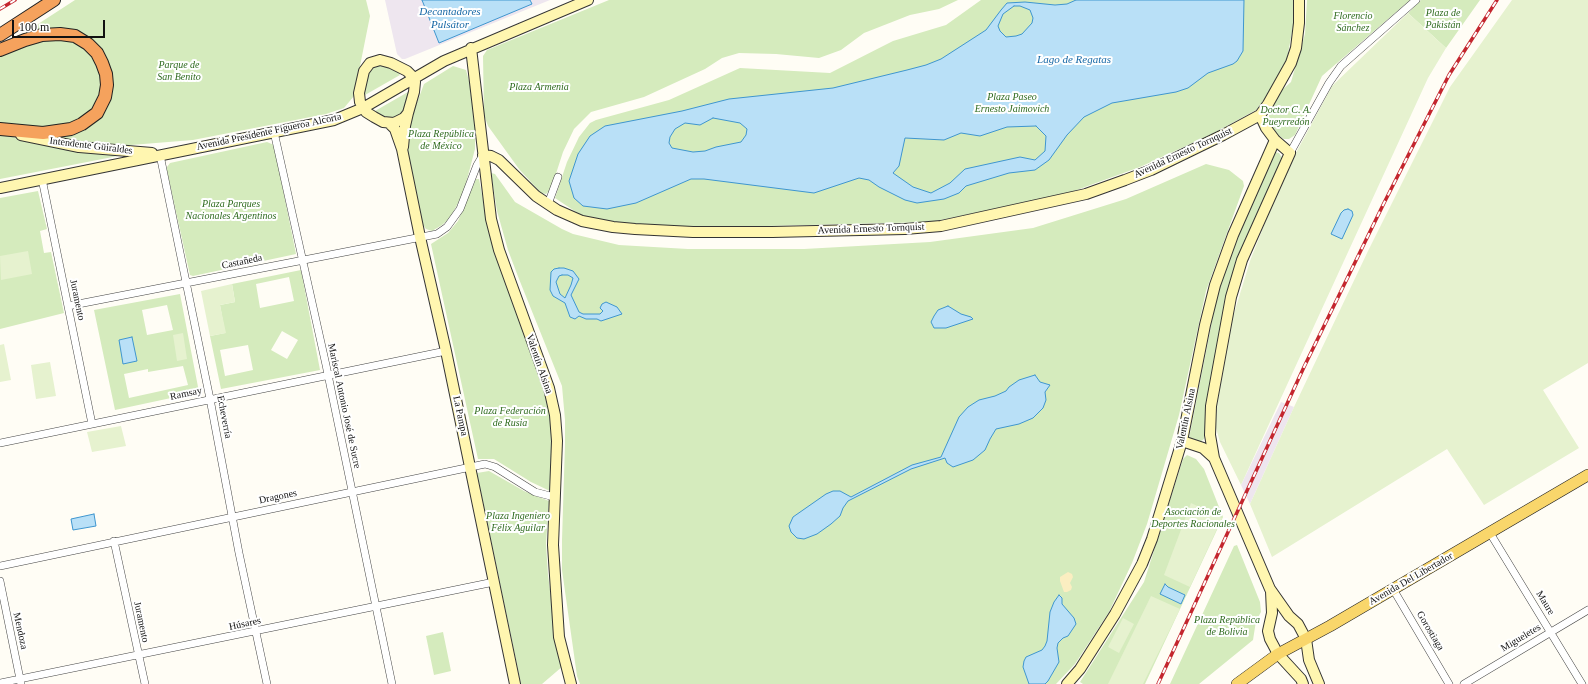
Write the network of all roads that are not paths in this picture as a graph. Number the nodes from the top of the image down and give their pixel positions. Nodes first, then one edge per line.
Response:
1 (54, 0) edge
2 (588, 0) edge
3 (1299, 0) edge
4 (1416, 0) edge
5 (0, 35) edge
6 (471, 48) junction
7 (0, 50) edge
8 (414, 78) junction
9 (363, 108) junction
10 (408, 113) junction
11 (1260, 114) junction
12 (389, 123) junction
13 (0, 129) edge
14 (274, 132) junction
15 (1275, 140) junction
16 (402, 149) junction
17 (1290, 153) junction
18 (160, 155) junction
19 (483, 155) junction
20 (558, 177) dead end
21 (42, 179) junction
22 (0, 188) edge
23 (548, 204) junction
24 (420, 237) junction
25 (303, 260) junction
26 (186, 284) junction
27 (68, 306) junction
28 (446, 352) junction
29 (327, 376) junction
30 (210, 400) junction
31 (92, 424) junction
32 (1210, 435) junction
33 (1182, 441) junction
34 (0, 442) edge
35 (1196, 446) junction
36 (1214, 458) junction
37 (470, 467) junction
38 (1588, 475) edge
39 (351, 491) junction
40 (554, 496) junction
41 (232, 516) junction
42 (1490, 533) junction
43 (114, 541) junction
44 (0, 566) edge
45 (0, 581) edge
46 (494, 582) junction
47 (1270, 589) junction
48 (1393, 589) junction
49 (376, 607) junction
50 (1588, 610) edge
51 (1289, 616) junction
52 (1270, 622) junction
53 (255, 632) junction
54 (1550, 632) junction
55 (1306, 639) junction
56 (1278, 654) junction
57 (138, 656) junction
58 (21, 682) edge
59 (0, 683) edge
60 (145, 684) edge
61 (267, 684) edge
62 (392, 684) edge
63 (515, 684) edge
64 (571, 684) edge
65 (1067, 684) edge
66 (1237, 684) edge
67 (1303, 684) edge
68 (1319, 684) edge
69 (1449, 684) edge
70 (1464, 684) edge
71 (1582, 684) edge

1 - 5 highway
2 - 6 street, Avenida Presidente Figueroa Alcorta
3 - 11 street
4 - 17 street
6 - 8 street, Avenida Presidente Figueroa Alcorta
6 - 19 street, Valentín Alsina
7 - 13 highway
8 - 9 street, Avenida Presidente Figueroa Alcorta
8 - 9 street
8 - 10 street, La Pampa
9 - 12 street
9 - 14 street, Avenida Presidente Figueroa Alcorta
10 - 12 street
10 - 16 street, La Pampa
11 - 15 street
11 - 23 street, Avenida Ernesto Tornquist
12 - 16 street, La Pampa
13 - 18 street, Intendente Güiraldes
14 - 18 street, Avenida Presidente Figueroa Alcorta
14 - 25 street, Mariscal Antonio José de Sucre
15 - 17 street
15 - 33 street, Valentín Alsina
16 - 24 street, La Pampa
17 - 32 street, Valentín Alsina
18 - 21 street, Avenida Presidente Figueroa Alcorta
18 - 26 street, Echeverría
19 - 23 street, Avenida Ernesto Tornquist
19 - 24 street, Castañeda
19 - 40 street, Valentín Alsina
20 - 23 street
21 - 22 street, Avenida Presidente Figueroa Alcorta
21 - 27 street, Juramento
24 - 25 street, Castañeda
24 - 28 street, La Pampa
25 - 26 street, Castañeda
25 - 29 street, Mariscal Antonio José de Sucre
26 - 27 street, Castañeda
26 - 30 street, Echeverría
27 - 31 street, Juramento
28 - 29 street, Ramsay
28 - 37 street, La Pampa
29 - 30 street, Ramsay
29 - 39 street, Mariscal Antonio José de Sucre
30 - 31 street, Ramsay
30 - 41 street, Echeverría
31 - 34 street, Ramsay
32 - 35 street
32 - 36 street, Valentín Alsina
33 - 35 street
33 - 65 street, Valentín Alsina
35 - 36 street
36 - 47 street, Valentín Alsina
37 - 39 street, Dragones
37 - 40 street, Dragones
37 - 46 street, La Pampa
38 - 42 main road, Avenida Del Libertador
39 - 41 street, Dragones
39 - 49 street, Mariscal Antonio José de Sucre
40 - 64 street, Valentín Alsina
41 - 43 street, Dragones
41 - 53 street, Echeverría
42 - 48 main road, Avenida Del Libertador
42 - 54 street, Maure
43 - 44 street, Dragones
43 - 57 street, Juramento
45 - 58 street, Mendoza
46 - 49 street, Húsares
46 - 63 street, La Pampa
47 - 51 street
47 - 52 street
48 - 55 main road, Avenida Del Libertador
48 - 69 street, Gorostiaga
49 - 53 street, Húsares
49 - 62 street, Mariscal Antonio José de Sucre
50 - 54 street, Migueletes
51 - 52 street
51 - 55 street
52 - 56 street
53 - 57 street, Húsares
53 - 61 street, Echeverría
54 - 70 street, Migueletes
54 - 71 street, Maure
55 - 56 main road, Avenida Del Libertador
55 - 68 street
56 - 66 main road, Avenida Del Libertador
56 - 67 street
57 - 58 street, Húsares
57 - 60 street, Juramento
58 - 59 street, Húsares

